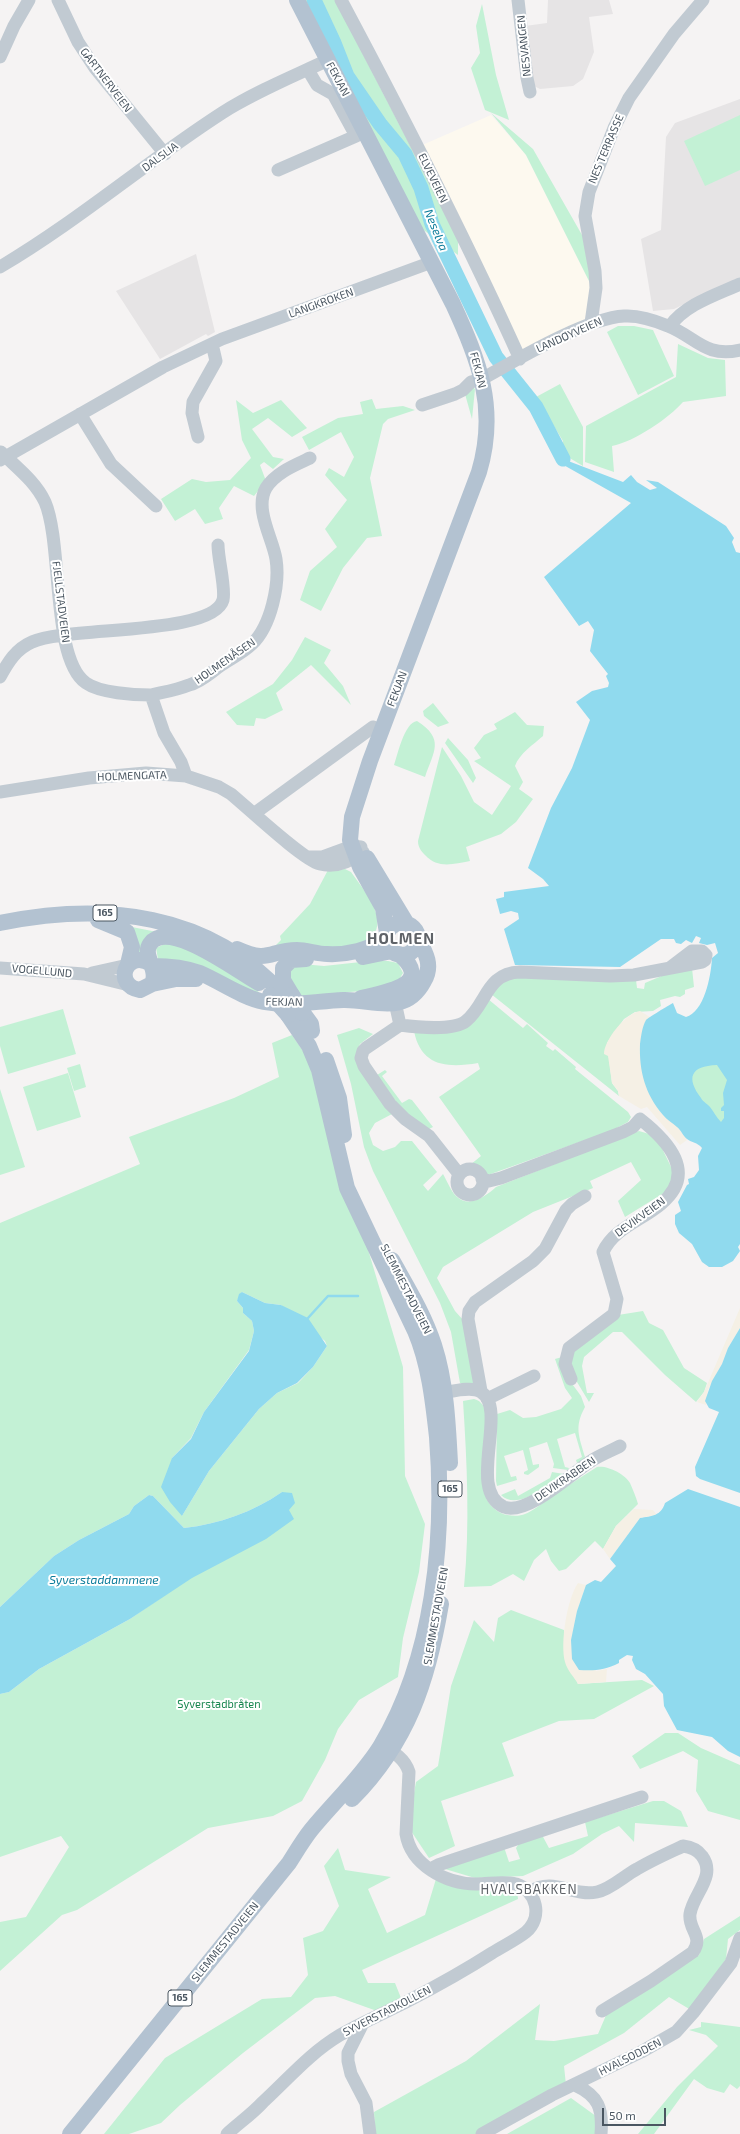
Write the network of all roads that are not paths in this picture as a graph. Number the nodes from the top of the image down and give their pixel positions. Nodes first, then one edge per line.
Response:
1 (29, 0) edge
2 (58, 0) edge
3 (297, 0) edge
4 (341, 0) edge
5 (518, 0) edge
6 (703, 0) edge
7 (0, 57) edge
8 (328, 60) junction
9 (308, 70) junction
10 (530, 92) dead end
11 (165, 154) junction
12 (278, 170) dead end
13 (432, 262) junction
14 (0, 267) edge
15 (740, 284) edge
16 (591, 323) junction
17 (670, 326) junction
18 (212, 344) junction
19 (740, 350) edge
20 (516, 361) junction
21 (489, 375) junction
22 (422, 405) dead end
23 (80, 414) junction
24 (198, 437) dead end
25 (2, 456) edge
26 (310, 458) dead end
27 (156, 506) dead end
28 (218, 545) dead end
29 (64, 635) junction
30 (0, 677) edge
31 (151, 695) junction
32 (373, 727) dead end
33 (186, 776) junction
34 (0, 792) edge
35 (255, 813) junction
36 (358, 850) junction
37 (98, 920) junction
38 (0, 923) edge
39 (407, 924) junction
40 (0, 931) edge
41 (208, 938) junction
42 (418, 939) junction
43 (391, 944) junction
44 (128, 965) junction
45 (152, 965) junction
46 (671, 967) dead end
47 (0, 968) edge
48 (84, 974) junction
49 (259, 983) junction
50 (152, 984) junction
51 (221, 984) junction
52 (129, 985) junction
53 (282, 995) junction
54 (394, 997) junction
55 (296, 1014) junction
56 (400, 1025) junction
57 (459, 1174) junction
58 (482, 1179) junction
59 (585, 1196) dead end
60 (534, 1376) dead end
61 (572, 1379) dead end
62 (438, 1394) junction
63 (484, 1395) junction
64 (620, 1446) dead end
65 (387, 1748) junction
66 (642, 1797) dead end
67 (430, 1869) junction
68 (529, 1892) junction
69 (740, 1938) edge
70 (602, 2011) dead end
71 (362, 2025) junction
72 (575, 2085) junction
73 (70, 2134) edge
74 (227, 2134) edge
75 (370, 2134) edge
76 (482, 2134) edge
77 (601, 2134) edge

1 - 7 street
2 - 11 street, GARTNERVEIEN
3 - 8 main road, FEKJAN
4 - 20 street, ELVEVEIEN
5 - 10 street, NESVANGEN
6 - 16 street, NES TERRASSE
8 - 9 street, DALSLIA
8 - 13 main road, FEKJAN
9 - 11 street, DALSLIA
9 - 12 street
11 - 14 street, DALSLIA
13 - 18 street, LANGKROKEN
13 - 21 main road, FEKJAN
15 - 17 street
16 - 17 street, LANDØYVEIEN
16 - 20 street, LANDØYVEIEN
17 - 19 street, LANDØYVEIEN
18 - 23 street, LANGKROKEN
18 - 24 street
20 - 21 street, LANDØYVEIEN
21 - 22 street, LANDØYVEIEN
21 - 36 main road, FEKJAN
23 - 25 street, LANGKROKEN
23 - 27 street
25 - 29 street, FJELLSTADVEIEN
26 - 31 street, HOLMENÅSEN
28 - 29 street
29 - 30 street
29 - 31 street, FJELLSTADVEIEN
31 - 33 street
32 - 35 street
33 - 34 street, HOLMENGATA
33 - 35 street, HOLMENGATA
35 - 36 street, HOLMENGATA
36 - 39 main road, FEKJAN
36 - 43 main road, FEKJAN
37 - 40 main road, SLEMMESTADVEIEN / 165
37 - 44 main road, 165
37 - 49 main road, SLEMMESTADVEIEN / 165
38 - 41 main road, SLEMMESTADVEIEN / 165
39 - 42 main road
39 - 43 main road
41 - 43 main road, 165
41 - 53 main road, SLEMMESTADVEIEN / 165
42 - 43 main road
42 - 54 main road, FEKJAN
43 - 53 main road, 165
43 - 54 main road, FEKJAN
44 - 45 main road
44 - 48 street, VOGELLUND
44 - 52 main road
45 - 49 main road, 165
45 - 50 main road
45 - 51 main road, FEKJAN
46 - 56 street
47 - 48 street, VOGELLUND
48 - 52 street, VOGELLUND
49 - 53 main road, SLEMMESTADVEIEN / 165
50 - 51 main road, FEKJAN
50 - 52 main road
51 - 54 main road, FEKJAN
53 - 55 main road, SLEMMESTADVEIEN / 165
54 - 56 street
55 - 62 main road, SLEMMESTADVEIEN / 165
55 - 62 main road, SLEMMESTADVEIEN / 165
56 - 57 street
57 - 58 street
57 - 58 street
58 - 61 street, DEVIKVEIEN
59 - 63 street, DEVIKRABBEN
60 - 63 street
62 - 63 street
62 - 65 main road, SLEMMESTADVEIEN / 165
63 - 64 street, DEVIKRABBEN
65 - 67 street
65 - 73 main road, SLEMMESTADVEIEN / 165
66 - 67 street
67 - 68 street
68 - 70 street
68 - 71 street, SYVERSTADKOLLEN
69 - 72 street, HVALSODDEN
71 - 74 street, SYVERSTADKOLLEN
71 - 75 street
72 - 76 street, HVALSODDEN
72 - 77 street

